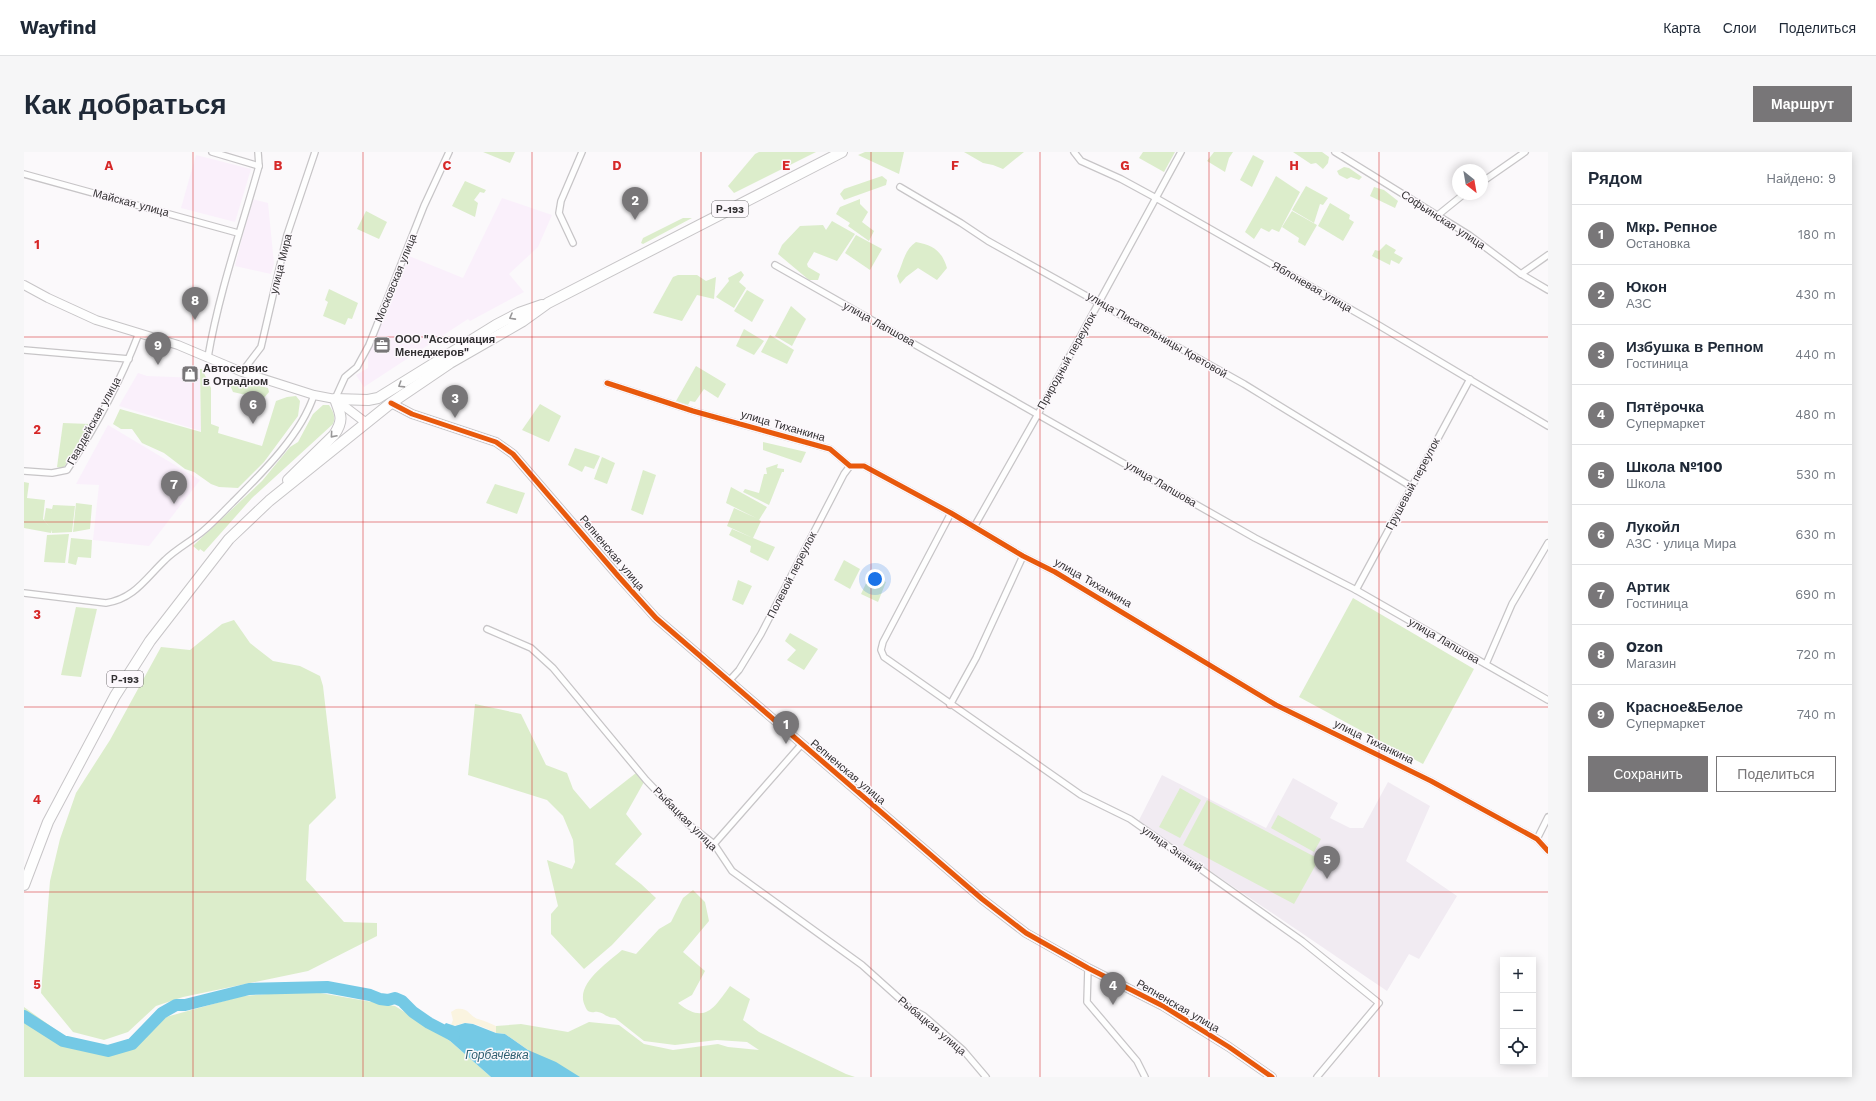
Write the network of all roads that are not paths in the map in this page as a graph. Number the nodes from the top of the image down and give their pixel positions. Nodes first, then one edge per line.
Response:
1 (212, 152) edge
2 (258, 152) edge
3 (315, 152) edge
4 (449, 152) edge
5 (582, 152) edge
6 (842, 152) edge
7 (1074, 152) edge
8 (1181, 152) edge
9 (1525, 152) edge
10 (1339, 153) edge
11 (259, 166) junction
12 (24, 174) edge
13 (1488, 178) edge
14 (900, 187) dead end
15 (1156, 198) junction
16 (1457, 200) edge
17 (1438, 215) junction
18 (238, 233) junction
19 (573, 243) dead end
20 (1548, 255) edge
21 (775, 265) dead end
22 (1521, 274) junction
23 (24, 285) edge
24 (1548, 290) edge
25 (1100, 302) junction
26 (548, 303) junction
27 (139, 333) junction
28 (24, 350) edge
29 (208, 357) junction
30 (129, 359) junction
31 (242, 372) junction
32 (1470, 379) junction
33 (607, 383) dead end
34 (314, 395) junction
35 (335, 399) junction
36 (391, 403) junction
37 (1038, 414) junction
38 (365, 422) junction
39 (1548, 426) edge
40 (850, 466) junction
41 (24, 471) edge
42 (1412, 487) junction
43 (269, 501) junction
44 (951, 513) junction
45 (974, 527) junction
46 (1548, 543) edge
47 (1023, 556) junction
48 (1356, 590) junction
49 (24, 593) edge
50 (487, 630) dead end
51 (1486, 664) junction
52 (729, 681) junction
53 (1548, 700) edge
54 (950, 705) junction
55 (801, 745) junction
56 (1548, 817) edge
57 (1537, 839) junction
58 (714, 844) junction
59 (1548, 851) edge
60 (24, 885) edge
61 (1088, 968) junction
62 (986, 1077) edge
63 (1145, 1077) edge
64 (1272, 1077) edge
65 (1317, 1077) edge

1 - 11 street
2 - 11 street
3 - 31 street, улица Мира
4 - 35 street, Московская улица
5 - 19 street
6 - 26 highway, Р-193
7 - 15 street, Яблоневая улица
8 - 15 street, Природный переулок
9 - 13 street
10 - 17 street, Софьинская улица
11 - 18 street
12 - 18 street, Майская улица
14 - 25 street, улица Писательницы Кретовой
15 - 25 street, Природный переулок
15 - 32 street, Яблоневая улица
16 - 17 street
17 - 22 street, Софьинская улица
18 - 29 street
20 - 22 street
21 - 37 street, улица Лапшова
22 - 24 street, Софьинская улица
23 - 27 street
25 - 37 street, Природный переулок
25 - 42 street, улица Писательницы Кретовой
26 -> 35 highway
26 - 36 highway, Р-193
27 - 29 street
27 - 30 street, Гвардейская улица
28 - 30 street
29 - 31 street
30 - 41 street, Гвардейская улица
31 - 34 street
32 - 39 street, Яблоневая улица
32 - 42 street, Грушевый переулок
33 - 40 street, улица Тиханкина
34 - 35 street
34 - 49 street
35 - 38 street
35 -> 43 highway
36 - 38 highway, Р-193
36 - 52 street, Репненская улица
37 - 45 street, Природный переулок
37 - 48 street, улица Лапшова
38 - 43 highway, Р-193
40 - 44 street, улица Тиханкина
40 - 52 street, Полевой переулок
42 - 48 street, Грушевый переулок
43 - 60 highway, Р-193
44 - 45 street, улица Тиханкина
44 - 54 street, улица Знаний
45 - 47 street, улица Тиханкина
46 - 51 street
47 - 54 street
47 - 57 street, улица Тиханкина
48 - 51 street, улица Лапшова
50 - 58 street, Рыбацкая улица
51 - 53 street, улица Лапшова
52 - 55 street, Репненская улица
54 - 65 street, улица Знаний
55 - 58 street
55 - 61 street, Репненская улица
56 - 57 street
57 - 59 street, улица Тиханкина
58 - 62 street, Рыбацкая улица
61 - 63 street
61 - 64 street, Репненская улица

